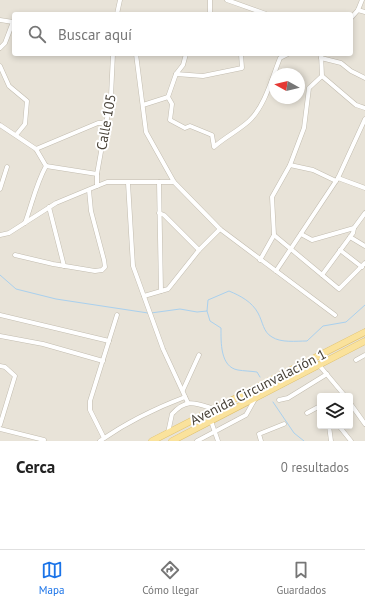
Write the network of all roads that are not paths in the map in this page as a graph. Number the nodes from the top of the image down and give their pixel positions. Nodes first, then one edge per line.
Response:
1 (120, 0) edge
2 (210, 0) edge
3 (227, 0) edge
4 (362, 0) edge
5 (358, 10) junction
6 (117, 12) edge
7 (210, 12) edge
8 (260, 12) edge
9 (365, 12) edge
10 (353, 16) edge
11 (0, 20) edge
12 (12, 22) edge
13 (12, 25) edge
14 (0, 48) edge
15 (113, 56) edge
16 (136, 56) edge
17 (185, 56) edge
18 (241, 56) edge
19 (284, 56) edge
20 (321, 56) edge
21 (0, 66) edge
22 (176, 74) junction
23 (322, 76) junction
24 (365, 78) edge
25 (168, 97) junction
26 (143, 105) junction
27 (365, 108) edge
28 (365, 118) edge
29 (106, 122) junction
30 (0, 125) edge
31 (16, 134) junction
32 (36, 149) junction
33 (290, 165) junction
34 (7, 166) dead end
35 (46, 166) junction
36 (97, 174) junction
37 (337, 180) junction
38 (128, 182) junction
39 (159, 182) junction
40 (174, 182) junction
41 (93, 188) junction
42 (365, 188) edge
43 (0, 189) edge
44 (49, 207) junction
45 (159, 213) junction
46 (365, 213) edge
47 (24, 224) junction
48 (354, 228) junction
49 (220, 229) junction
50 (0, 234) edge
51 (301, 234) junction
52 (274, 235) junction
53 (350, 237) junction
54 (365, 246) edge
55 (290, 248) junction
56 (199, 250) junction
57 (340, 250) junction
58 (15, 254) dead end
59 (260, 260) junction
60 (364, 265) edge
61 (64, 266) junction
62 (276, 271) junction
63 (322, 275) junction
64 (161, 291) junction
65 (144, 296) junction
66 (0, 314) edge
67 (335, 315) dead end
68 (117, 316) dead end
69 (365, 332) edge
70 (0, 336) edge
71 (109, 341) junction
72 (365, 342) edge
73 (199, 355) dead end
74 (365, 355) edge
75 (356, 360) dead end
76 (103, 361) junction
77 (319, 365) junction
78 (0, 366) edge
79 (327, 374) junction
80 (183, 390) junction
81 (343, 393) edge
82 (186, 397) junction
83 (255, 398) junction
84 (279, 400) dead end
85 (188, 403) junction
86 (353, 407) edge
87 (317, 408) edge
88 (214, 409) junction
89 (307, 413) dead end
90 (211, 421) junction
91 (284, 424) dead end
92 (365, 424) edge
93 (0, 425) edge
94 (0, 429) edge
95 (329, 429) edge
96 (341, 429) edge
97 (215, 432) junction
98 (168, 433) junction
99 (44, 440) edge
100 (102, 440) edge
101 (152, 441) edge
102 (172, 441) edge
103 (198, 441) edge
104 (218, 441) edge
105 (262, 441) edge
106 (331, 441) edge
107 (351, 441) edge

1 - 6 street
2 - 7 street
3 - 8 street
4 - 5 street
5 - 9 street
5 - 10 street
11 - 12 street
13 - 14 street
15 - 29 street, Calle 105
16 - 26 street
17 - 22 street
18 - 22 street
19 - 25 street
20 - 23 street
20 - 24 street
21 - 31 street
22 - 25 street
23 - 27 street
23 - 33 street
25 - 26 street
26 - 40 street
28 - 37 street
29 - 32 street
29 - 36 street, Calle 105
30 - 31 street
31 - 32 street
32 - 35 street
33 - 37 street
33 - 52 street
34 - 43 street
35 - 36 street
35 - 47 street
36 - 41 street, Calle 105
37 - 42 street
37 - 51 street
38 - 39 street
38 - 41 street
38 - 65 street
39 - 40 street
39 - 45 street
40 - 49 street
41 - 44 street
41 - 61 street, Calle 105
44 - 47 street
44 - 61 street
45 - 56 street
45 - 64 street
46 - 48 street
47 - 50 street
48 - 51 street
48 - 53 street
49 - 56 street
49 - 59 street
51 - 55 street
52 - 55 street
52 - 59 street
53 - 54 street
53 - 57 street
55 - 62 street
55 - 63 street
56 - 64 street
57 - 60 street
57 - 63 street
58 - 61 street
59 - 62 street
60 - 63 street
62 - 67 street
64 - 65 street
65 - 80 street
66 - 71 street
68 - 71 street
69 - 88 main road, Avenida Circunvalación 1
70 - 76 street
71 - 76 street
72 - 77 main road, Avenida Circunvalación 1
73 - 80 street
74 - 75 street
76 - 100 street
77 - 79 street
77 - 83 main road, Avenida Circunvalación 1
78 - 93 street
79 - 81 street
79 - 84 street
80 - 82 street
82 - 85 street
82 - 100 street
83 - 90 main road, Avenida Circunvalación 1
83 - 97 street
85 - 88 street
85 - 98 street
86 - 92 street
87 - 89 street
88 - 98 main road, Avenida Circunvalación 1
90 - 97 street
90 - 102 main road, Avenida Circunvalación 1
91 - 105 street
94 - 99 street
95 - 106 street
96 - 107 street
97 - 103 street
97 - 104 street
98 - 101 main road, Avenida Circunvalación 1

